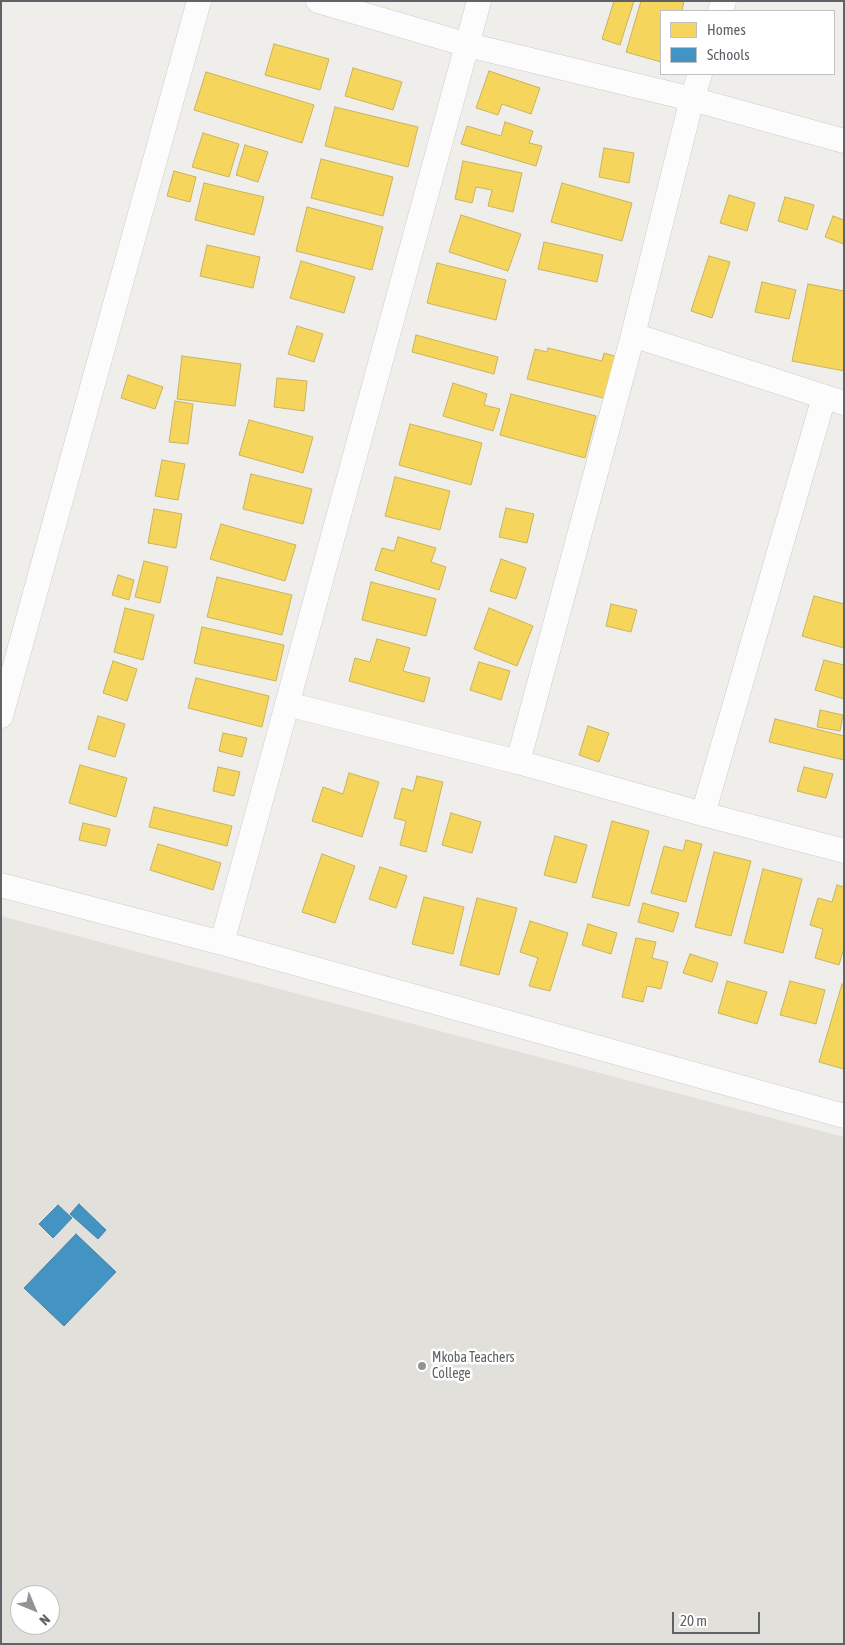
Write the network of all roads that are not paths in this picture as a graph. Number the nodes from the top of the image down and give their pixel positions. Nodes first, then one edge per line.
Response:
1 (199, 1) edge
2 (318, 1) edge
3 (479, 1) edge
4 (468, 44) junction
5 (700, 75) edge
6 (692, 99) junction
7 (844, 141) edge
8 (633, 335) junction
9 (834, 400) edge
10 (287, 704) junction
11 (1, 716) edge
12 (518, 762) junction
13 (703, 814) junction
14 (844, 851) edge
15 (1, 885) edge
16 (222, 942) junction
17 (844, 1116) edge

1 - 11 street
2 - 4 street
3 - 4 street
4 - 6 street
4 - 10 street
5 - 6 street
6 - 7 street
6 - 8 street
8 - 9 street
8 - 12 street
9 - 13 street
10 - 12 street
10 - 16 street
12 - 13 street
13 - 14 street
15 - 16 street
16 - 17 street

